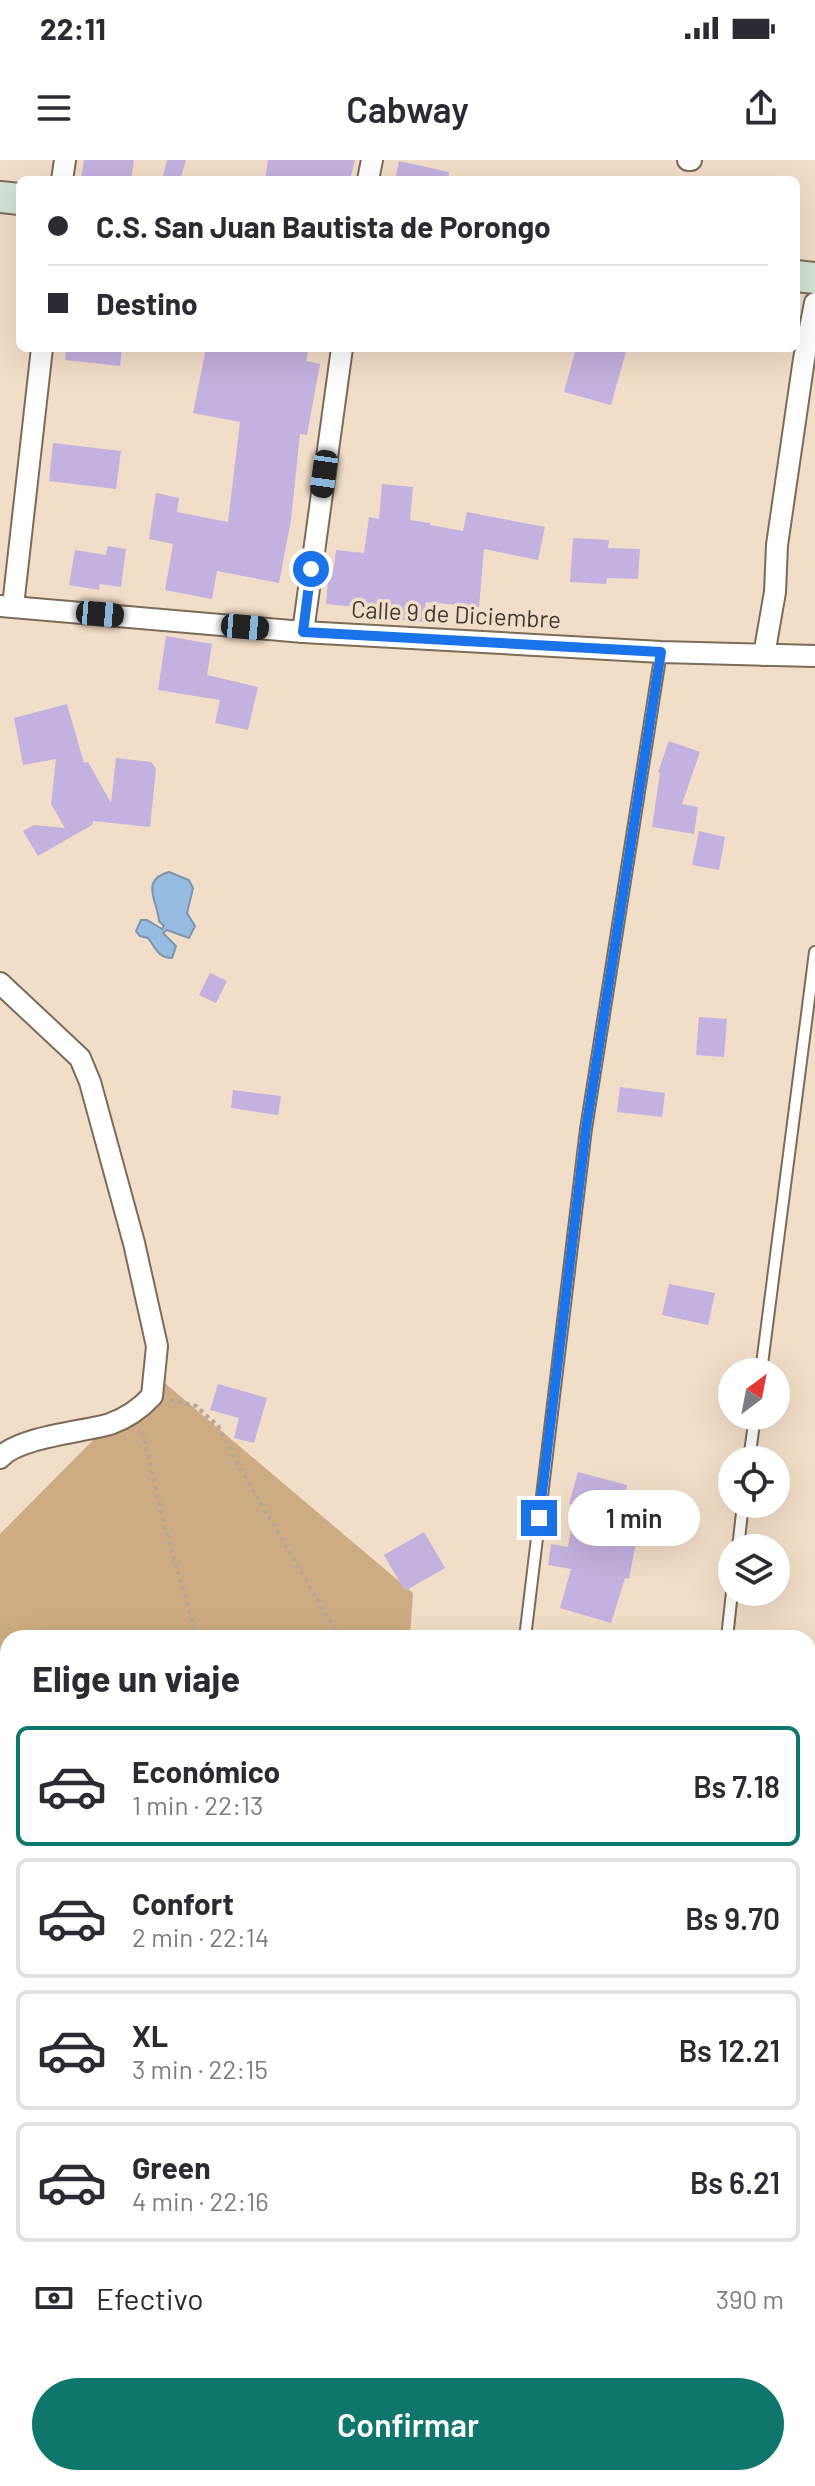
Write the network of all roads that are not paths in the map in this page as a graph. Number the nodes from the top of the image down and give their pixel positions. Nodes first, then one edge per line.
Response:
1 (815, 303) edge
2 (41, 352) edge
3 (341, 352) edge
4 (6, 606) edge
5 (303, 632) junction
6 (661, 652) junction
7 (764, 655) junction
8 (815, 656) edge
9 (815, 952) edge
10 (0, 983) edge
11 (763, 1358) edge
12 (0, 1458) edge
13 (730, 1606) edge
14 (526, 1630) edge
15 (728, 1630) edge

1 - 7 street
2 - 4 street
3 - 5 street
4 - 5 street, Calle 9 de Diciembre
5 - 6 street, Calle 9 de Diciembre
6 - 7 street, Calle 9 de Diciembre
6 - 14 lane
7 - 8 street, Calle 9 de Diciembre
9 - 11 lane
10 - 12 street
13 - 15 lane

